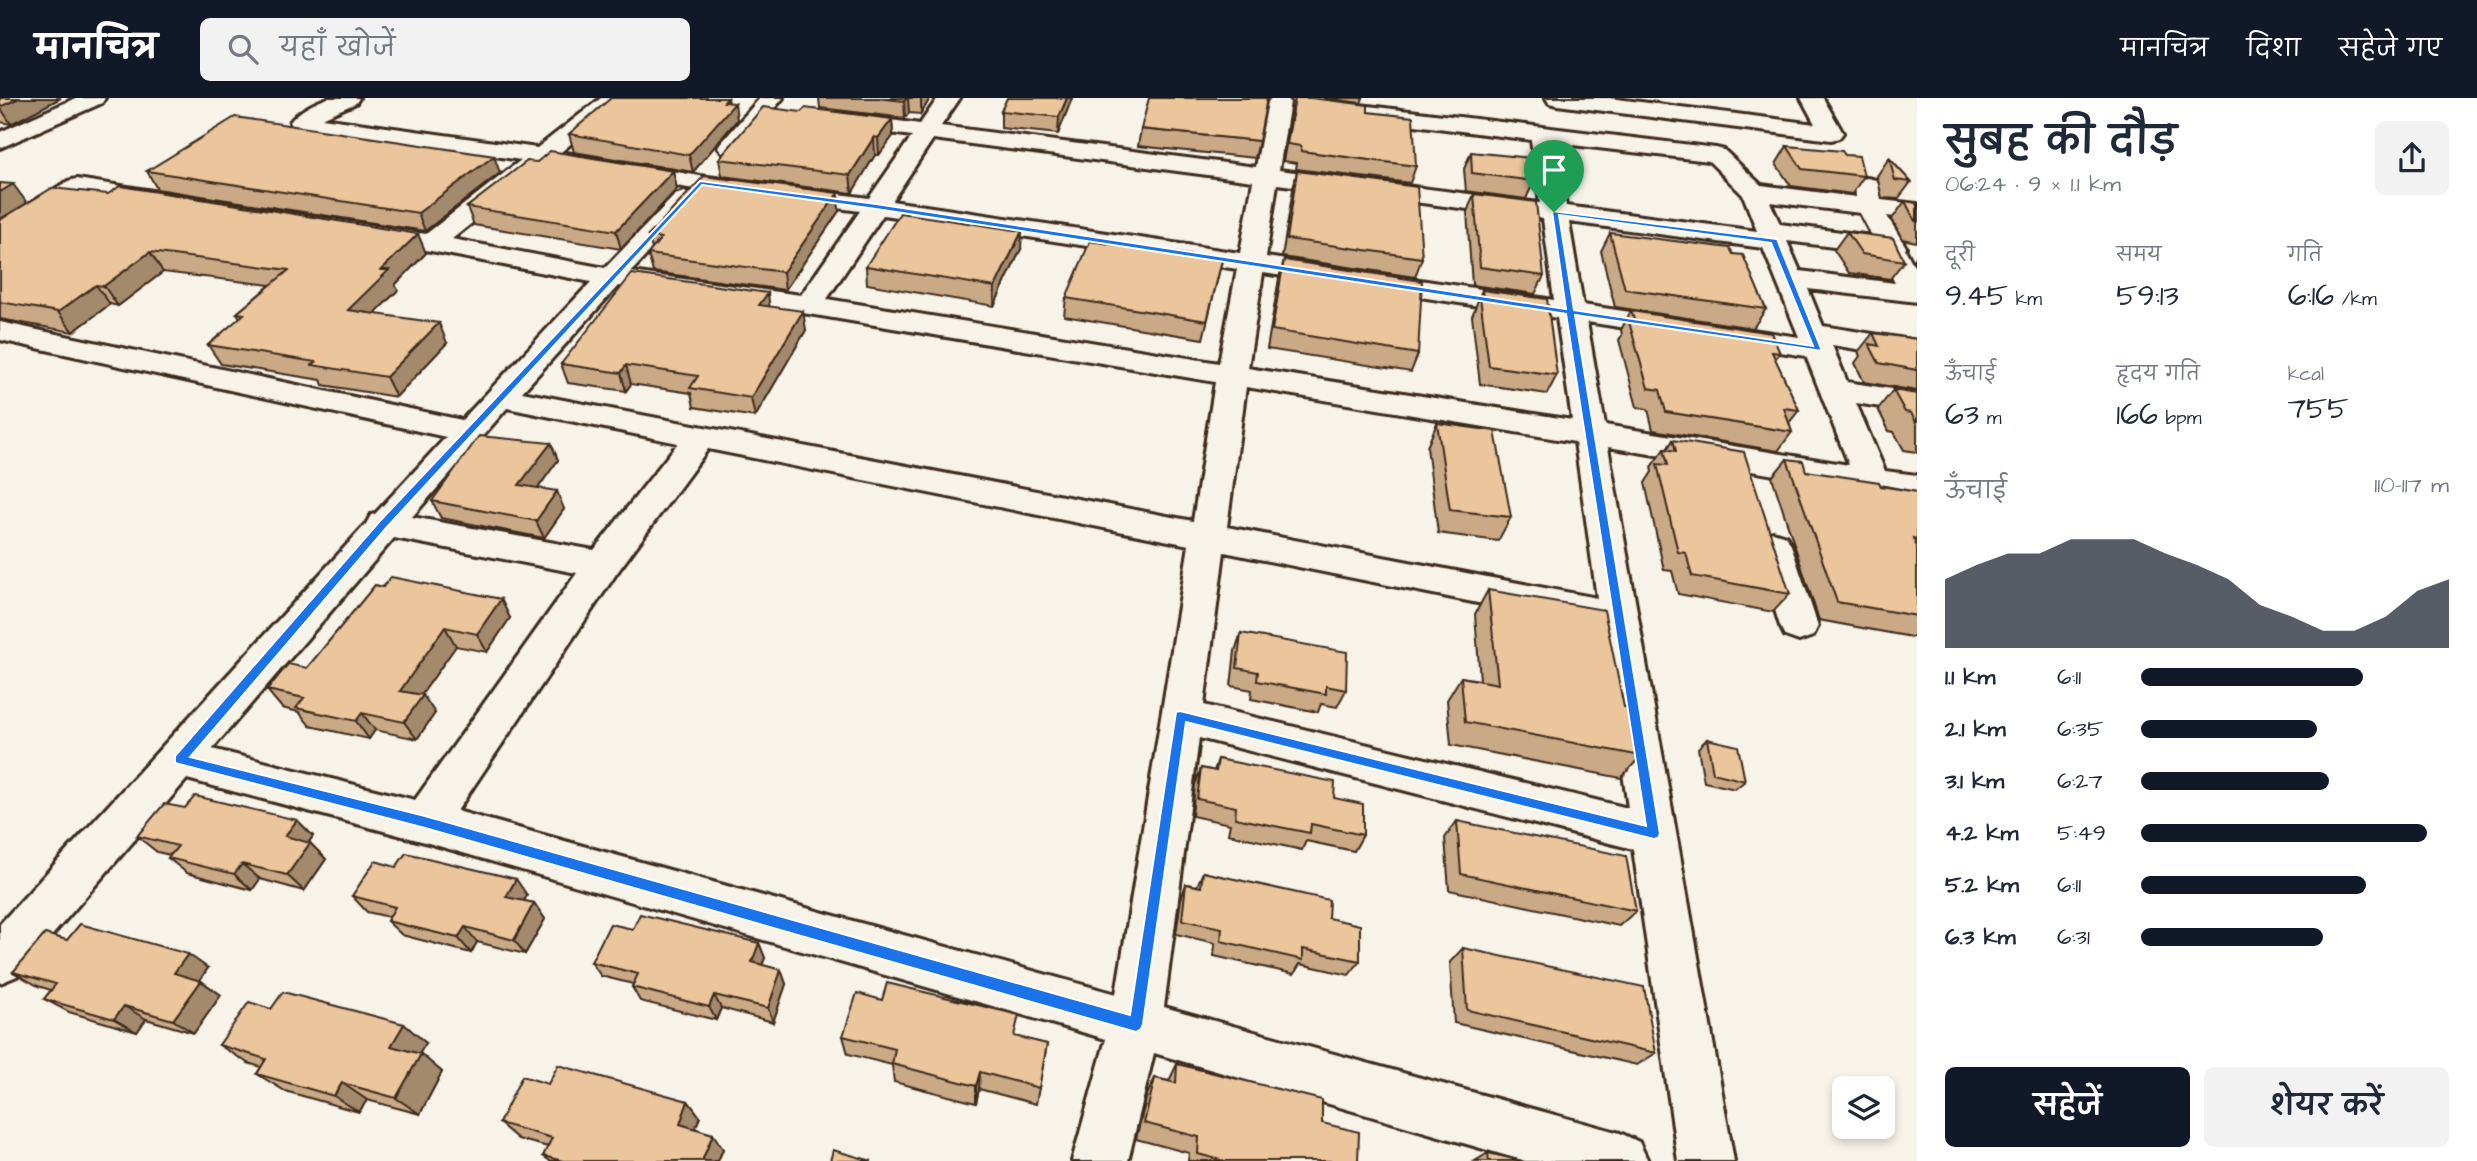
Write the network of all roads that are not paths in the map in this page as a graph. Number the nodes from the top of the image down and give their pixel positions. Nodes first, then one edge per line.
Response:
1 (51, 98) edge
2 (348, 98) edge
3 (615, 98) edge
4 (949, 98) edge
5 (1557, 98) edge
6 (1812, 98) edge
7 (89, 100) edge
8 (1280, 102) edge
9 (765, 107) edge
10 (1331, 108) edge
11 (816, 117) edge
12 (925, 131) junction
13 (1542, 134) junction
14 (0, 141) edge
15 (542, 156) junction
16 (1853, 160) edge
17 (1264, 175) junction
18 (700, 183) junction
19 (1754, 191) junction
20 (876, 206) junction
21 (1869, 206) junction
22 (1554, 212) junction
23 (1917, 212) edge
24 (0, 233) edge
25 (1772, 236) junction
26 (431, 243) junction
27 (1890, 247) junction
28 (1917, 251) edge
29 (1250, 264) junction
30 (610, 276) junction
31 (1789, 278) junction
32 (1916, 294) edge
33 (809, 304) junction
34 (1570, 312) junction
35 (0, 331) edge
36 (1815, 341) junction
37 (1917, 350) edge
38 (1232, 374) junction
39 (1836, 390) junction
40 (499, 397) junction
41 (1917, 403) edge
42 (469, 432) junction
43 (1588, 434) junction
44 (700, 436) junction
45 (1746, 459) junction
46 (1872, 480) junction
47 (1917, 487) edge
48 (383, 524) junction
49 (1207, 536) junction
50 (603, 565) junction
51 (1619, 617) junction
52 (1799, 626) dead end
53 (1180, 716) junction
54 (180, 759) junction
55 (425, 822) junction
56 (1654, 834) junction
57 (0, 959) edge
58 (1136, 1024) junction
59 (1100, 1161) edge
60 (1620, 1161) edge
61 (1706, 1161) edge

1 - 7 street
2 - 15 street
3 - 15 street
4 - 12 street
5 - 6 street
7 - 14 street
8 - 17 street
9 - 18 street
10 - 13 street
11 - 12 street
12 - 17 street
12 - 20 street
13 - 19 street
13 - 22 street
15 - 18 street
15 - 26 street
16 - 21 street
17 - 22 street
17 - 29 street
18 - 20 street
18 - 30 street
19 - 21 street
19 - 25 street
20 - 29 street
20 - 33 street
21 - 23 street
21 - 27 street
22 - 25 street
22 - 34 street
24 - 26 street
25 - 27 street
25 - 31 street
26 - 30 street
27 - 28 street
27 - 32 street
29 - 34 street
29 - 38 street
30 - 33 street
30 - 40 street
31 - 32 street
31 - 36 street
33 - 38 street
34 - 36 street
34 - 43 street
35 - 42 street
36 - 37 street
36 - 39 street
38 - 43 street
38 - 49 street
39 - 41 street
39 - 46 street
40 - 42 street
40 - 44 street
42 - 48 street
43 - 45 street
43 - 51 street
44 - 49 street
44 - 50 street
45 - 46 street
45 - 52 street
46 - 47 street
48 - 50 street
48 - 54 street
49 - 51 street
49 - 53 street
50 - 55 street
51 - 56 street
53 - 56 street
53 - 58 street
54 - 55 street
54 - 57 street
55 - 58 street
56 - 61 street
58 - 59 street
58 - 60 street

